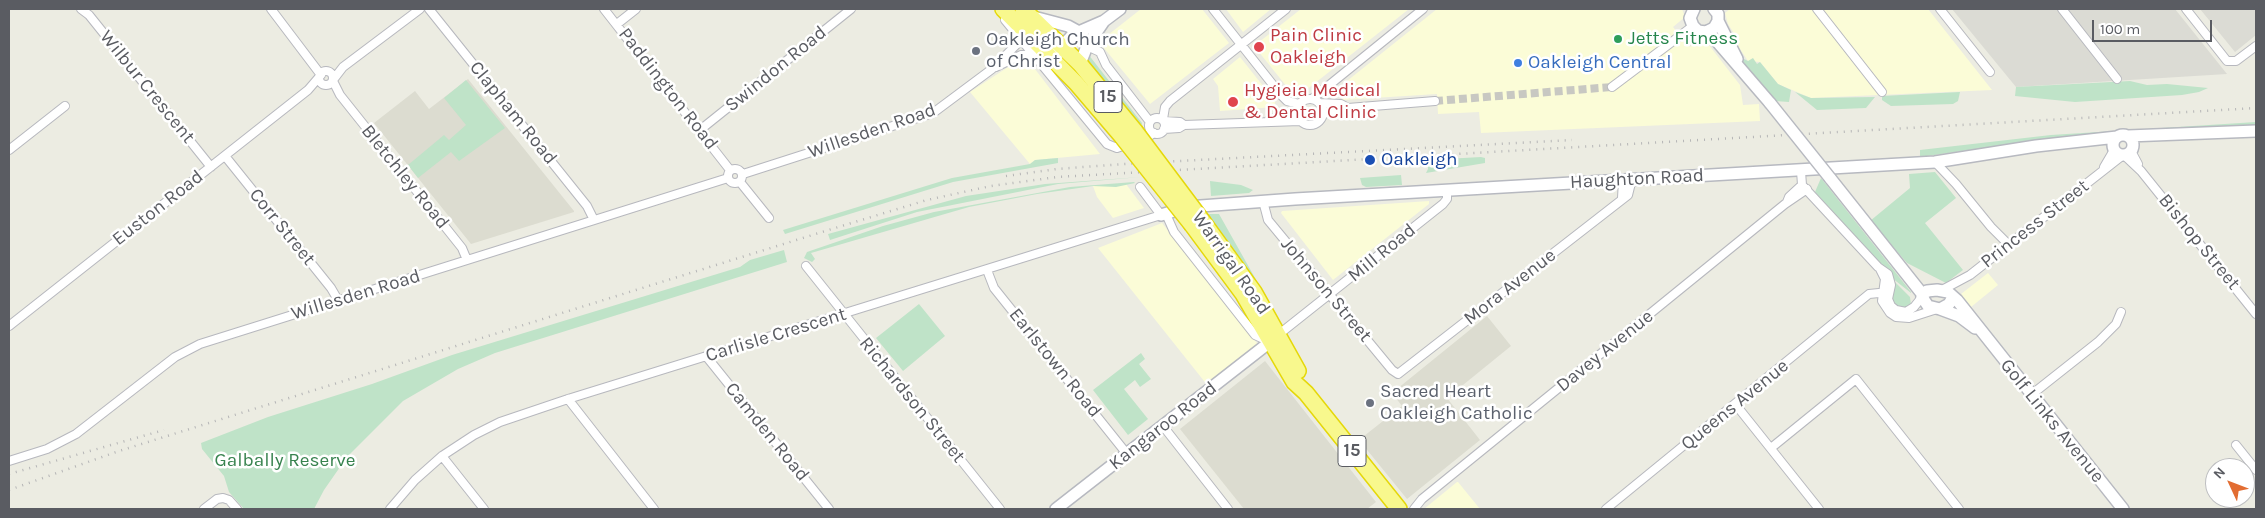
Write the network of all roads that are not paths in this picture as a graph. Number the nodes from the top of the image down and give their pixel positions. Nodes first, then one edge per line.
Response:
1 (81, 9) edge
2 (271, 9) edge
3 (420, 9) edge
4 (429, 9) edge
5 (604, 9) edge
6 (636, 9) edge
7 (851, 9) edge
8 (1002, 9) edge
9 (1120, 9) edge
10 (1213, 9) edge
11 (1286, 9) edge
12 (1423, 9) edge
13 (1694, 9) edge
14 (1816, 9) edge
15 (1940, 9) edge
16 (2062, 9) edge
17 (2186, 9) edge
18 (1027, 12) edge
19 (1718, 13) edge
20 (1104, 21) junction
21 (617, 24) junction
22 (1697, 29) junction
23 (1079, 32) junction
24 (1021, 40) junction
25 (1242, 44) junction
26 (1061, 45) junction
27 (1087, 46) junction
28 (2256, 46) edge
29 (1034, 54) junction
30 (1053, 59) junction
31 (1080, 64) junction
32 (343, 67) junction
33 (992, 69) junction
34 (1742, 69) junction
35 (1990, 72) dead end
36 (324, 74) junction
37 (2117, 79) dead end
38 (330, 83) junction
39 (1612, 88) tunnel mouth
40 (308, 90) junction
41 (1882, 92) dead end
42 (1316, 101) junction
43 (1436, 101) tunnel mouth
44 (65, 106) dead end
45 (1298, 108) junction
46 (1348, 108) junction
47 (1323, 114) junction
48 (1268, 121) junction
49 (1300, 121) junction
50 (1164, 123) junction
51 (700, 130) junction
52 (2256, 131) edge
53 (1138, 132) junction
54 (1154, 133) junction
55 (2123, 147) junction
56 (9, 150) edge
57 (225, 156) junction
58 (1941, 162) junction
59 (210, 167) junction
60 (1801, 171) junction
61 (729, 174) junction
62 (741, 178) junction
63 (1627, 179) junction
64 (1140, 187) dead end
65 (1804, 187) junction
66 (1447, 190) junction
67 (1435, 191) junction
68 (1263, 201) junction
69 (1187, 207) joint
70 (1439, 207) junction
71 (1163, 214) junction
72 (769, 218) dead end
73 (594, 220) junction
74 (2006, 247) junction
75 (467, 260) junction
76 (806, 266) dead end
77 (987, 270) junction
78 (1970, 275) junction
79 (1938, 294) junction
80 (1330, 295) junction
81 (1885, 298) junction
82 (338, 300) junction
83 (1938, 309) junction
84 (2121, 312) dead end
85 (843, 314) junction
86 (2256, 314) edge
87 (9, 326) edge
88 (1980, 332) junction
89 (1274, 338) junction
90 (706, 356) junction
91 (1398, 374) joint
92 (2031, 395) junction
93 (568, 399) junction
94 (1736, 405) junction
95 (1163, 426) junction
96 (2236, 445) dead end
97 (1771, 448) junction
98 (1127, 454) junction
99 (442, 456) junction
100 (9, 462) edge
101 (2256, 470) edge
102 (1422, 499) junction
103 (204, 509) edge
104 (238, 509) edge
105 (390, 509) edge
106 (484, 509) edge
107 (654, 509) edge
108 (829, 509) edge
109 (1000, 509) edge
110 (1057, 509) edge
111 (1228, 509) edge
112 (1399, 509) edge
113 (1405, 509) edge
114 (1414, 509) edge
115 (1606, 509) edge
116 (1819, 509) edge
117 (1959, 509) edge
118 (2123, 509) edge

1 - 59 street, Wilbur Crescent
2 - 36 street
3 - 32 street
4 - 73 street, Clapham Road
5 - 21 street, Paddington Road
6 - 21 street
7 - 51 street, Swindon Road
8 - 24 street, Warrigal Road
8 - 30 highway, Warrigal Road / 15
9 - 20 street
10 - 25 street
11 - 25 street
12 - 42 street
13 - 22 street
14 - 41 street
15 - 35 street
16 - 37 street
17 - 28 street
18 - 23 street
18 - 26 highway, Warrigal Road / 15
19 - 22 street
19 - 34 street
20 - 23 street
20 - 27 street
21 - 51 street, Paddington Road
22 - 34 street
22 - 39 street
23 - 26 street
24 - 29 street, Warrigal Road
24 - 33 street, Willesden Road
25 - 45 street
25 - 50 street
26 - 30 street
26 - 31 highway, Warrigal Road / 15
27 - 31 street
27 - 53 street
29 - 33 street, Willesden Road
29 - 53 street, Warrigal Road
30 - 53 highway, Warrigal Road / 15
31 - 53 highway, Warrigal Road / 15
32 - 36 street
32 - 38 street
33 - 62 street, Willesden Road
34 - 79 street, Golf Links Avenue, bridge
36 - 38 street
36 - 38 street
36 - 40 street, Euston Road
38 - 40 street, Euston Road
38 - 75 street, Bletchley Road
40 - 57 street, Euston Road
42 - 45 street
42 - 46 street
42 - 47 street
43 - 46 street
44 - 56 street
45 - 48 street
45 - 49 street
46 - 47 street
47 - 49 street
48 - 49 street
48 - 50 street
50 - 53 street
50 - 54 street, Warrigal Road
51 - 61 street, Paddington Road
52 - 55 street
53 - 54 street
53 - 54 street, Warrigal Road
53 - 89 highway, Warrigal Road / 15, bridge
55 - 58 street, Haughton Road
55 - 74 street, Princess Street
55 - 86 street, Bishop Street
57 - 59 street, Euston Road
57 - 82 street, Corr Street
58 - 60 street, Haughton Road
58 - 74 street
59 - 87 street, Euston Road
60 - 63 street, Haughton Road
60 - 65 street
61 - 62 street
61 - 62 street
61 - 73 street, Willesden Road
62 - 72 street
63 - 66 street, Haughton Road
63 - 91 street, Mora Avenue
64 - 71 street, Warrigal Road
65 - 81 street
65 - 102 street, Davey Avenue
66 - 67 street, Haughton Road
66 - 70 street, Mill Road
67 - 68 street, Haughton Road
67 - 70 street
68 - 69 street, Haughton Road
68 - 80 street, Johnson Street
69 - 71 street, Carlisle Crescent
70 - 80 street, Mill Road
71 - 77 street, Carlisle Crescent
71 - 89 street, Warrigal Road
73 - 75 street, Willesden Road
74 - 78 street, Princess Street
75 - 82 street, Willesden Road
76 - 85 street, Richardson Street
77 - 85 street, Carlisle Crescent
77 - 98 street, Earlstown Road
78 - 79 street, Princess Street
78 - 79 street, Princess Street
79 - 81 street
79 - 83 street
79 - 83 street, Golf Links Avenue
79 - 88 street, Golf Links Avenue
80 - 89 street, Mill Road
80 - 91 street, Johnson Street
81 - 83 street
81 - 94 street, Queens Avenue
82 - 100 street, Willesden Road
83 - 88 street, Golf Links Avenue
84 - 92 street
85 - 90 street, Carlisle Crescent
85 - 109 street, Richardson Street
88 - 92 street, Golf Links Avenue
89 - 95 street, Kangaroo Road
89 - 112 highway, Warrigal Road / 15
90 - 93 street, Carlisle Crescent
90 - 108 street, Camden Road
92 - 118 street, Golf Links Avenue
93 - 99 street, Carlisle Crescent
93 - 107 street
94 - 97 street
94 - 115 street, Queens Avenue
95 - 98 street, Kangaroo Road
95 - 111 street
96 - 101 street
97 - 116 street
97 - 117 street
98 - 110 street, Kangaroo Road
99 - 105 street, Carlisle Crescent
99 - 106 street
102 - 113 street, Davey Avenue
102 - 114 street, Davey Avenue
103 - 104 street

